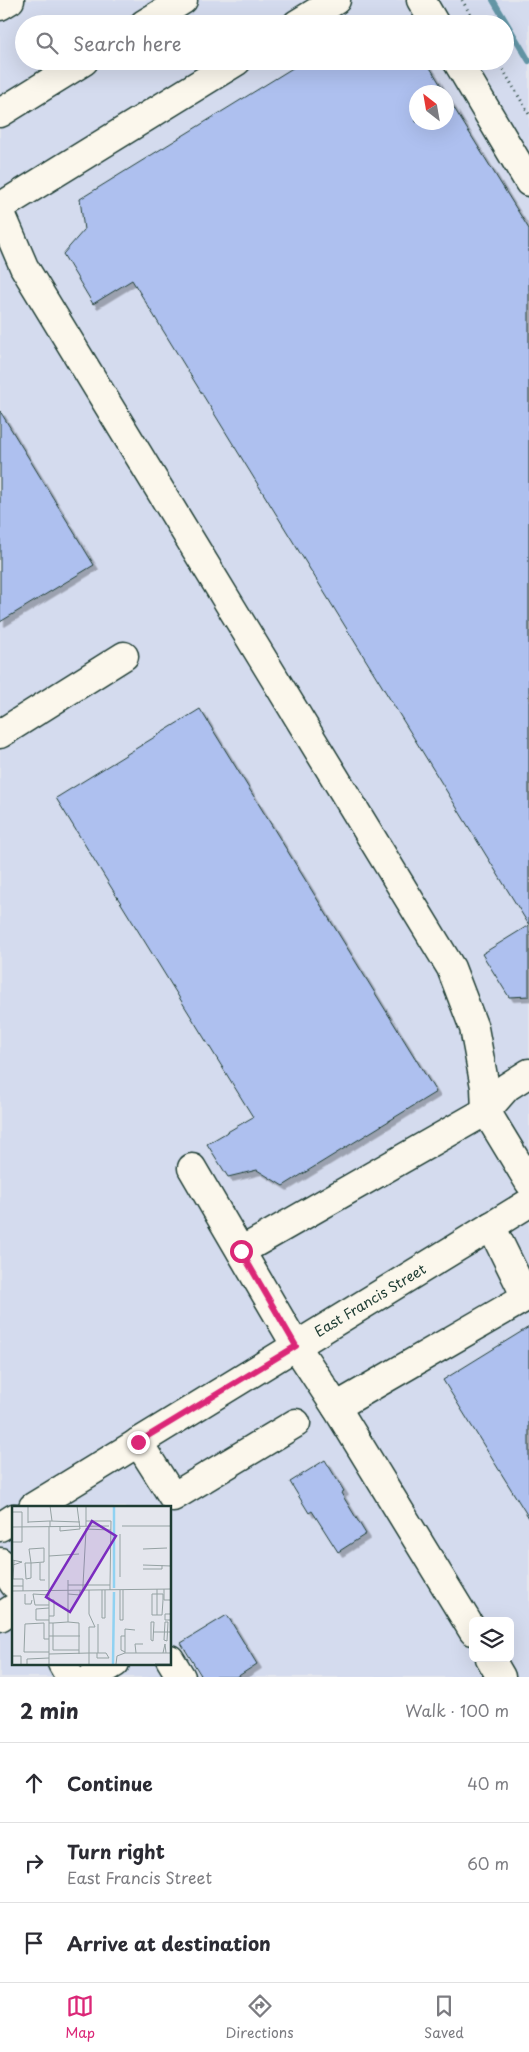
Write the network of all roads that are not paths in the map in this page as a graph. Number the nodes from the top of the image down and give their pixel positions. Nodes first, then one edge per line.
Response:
1 (10, 0) edge
2 (183, 0) edge
3 (336, 0) edge
4 (421, 0) edge
5 (0, 6) edge
6 (159, 15) edge
7 (312, 15) edge
8 (430, 15) edge
9 (69, 70) edge
10 (221, 70) edge
11 (462, 70) edge
12 (0, 113) edge
13 (529, 182) edge
14 (0, 207) edge
15 (0, 211) edge
16 (124, 656) dead end
17 (0, 734) edge
18 (529, 1073) edge
19 (486, 1111) junction
20 (192, 1168) dead end
21 (529, 1182) edge
22 (529, 1203) edge
23 (491, 1226) junction
24 (241, 1251) junction
25 (296, 1346) junction
26 (336, 1407) junction
27 (296, 1423) dead end
28 (138, 1442) junction
29 (34, 1506) edge
30 (12, 1519) edge
31 (0, 1527) edge
32 (0, 1562) edge
33 (12, 1581) edge
34 (12, 1609) edge
35 (0, 1617) edge
36 (469, 1624) edge
37 (171, 1661) edge
38 (492, 1662) edge
39 (63, 1664) edge
40 (113, 1664) edge
41 (70, 1677) edge
42 (92, 1677) edge
43 (181, 1677) edge
44 (501, 1677) edge

1 - 5 street
2 - 6 street
3 - 7 street
4 - 8 street
9 - 12 street
10 - 14 street
11 - 13 street
15 - 19 street
16 - 17 street
18 - 19 street
19 - 21 street
19 - 24 street
20 - 24 street
22 - 23 street, East Francis Street
23 - 25 street, East Francis Street
23 - 26 street
24 - 25 street
25 - 26 street
25 - 28 street, East Francis Street
26 - 36 street
27 - 28 street
28 - 29 street, East Francis Street
30 - 31 street
32 - 33 street
34 - 35 street
37 - 43 street
38 - 44 street
39 - 41 street
40 - 42 street

